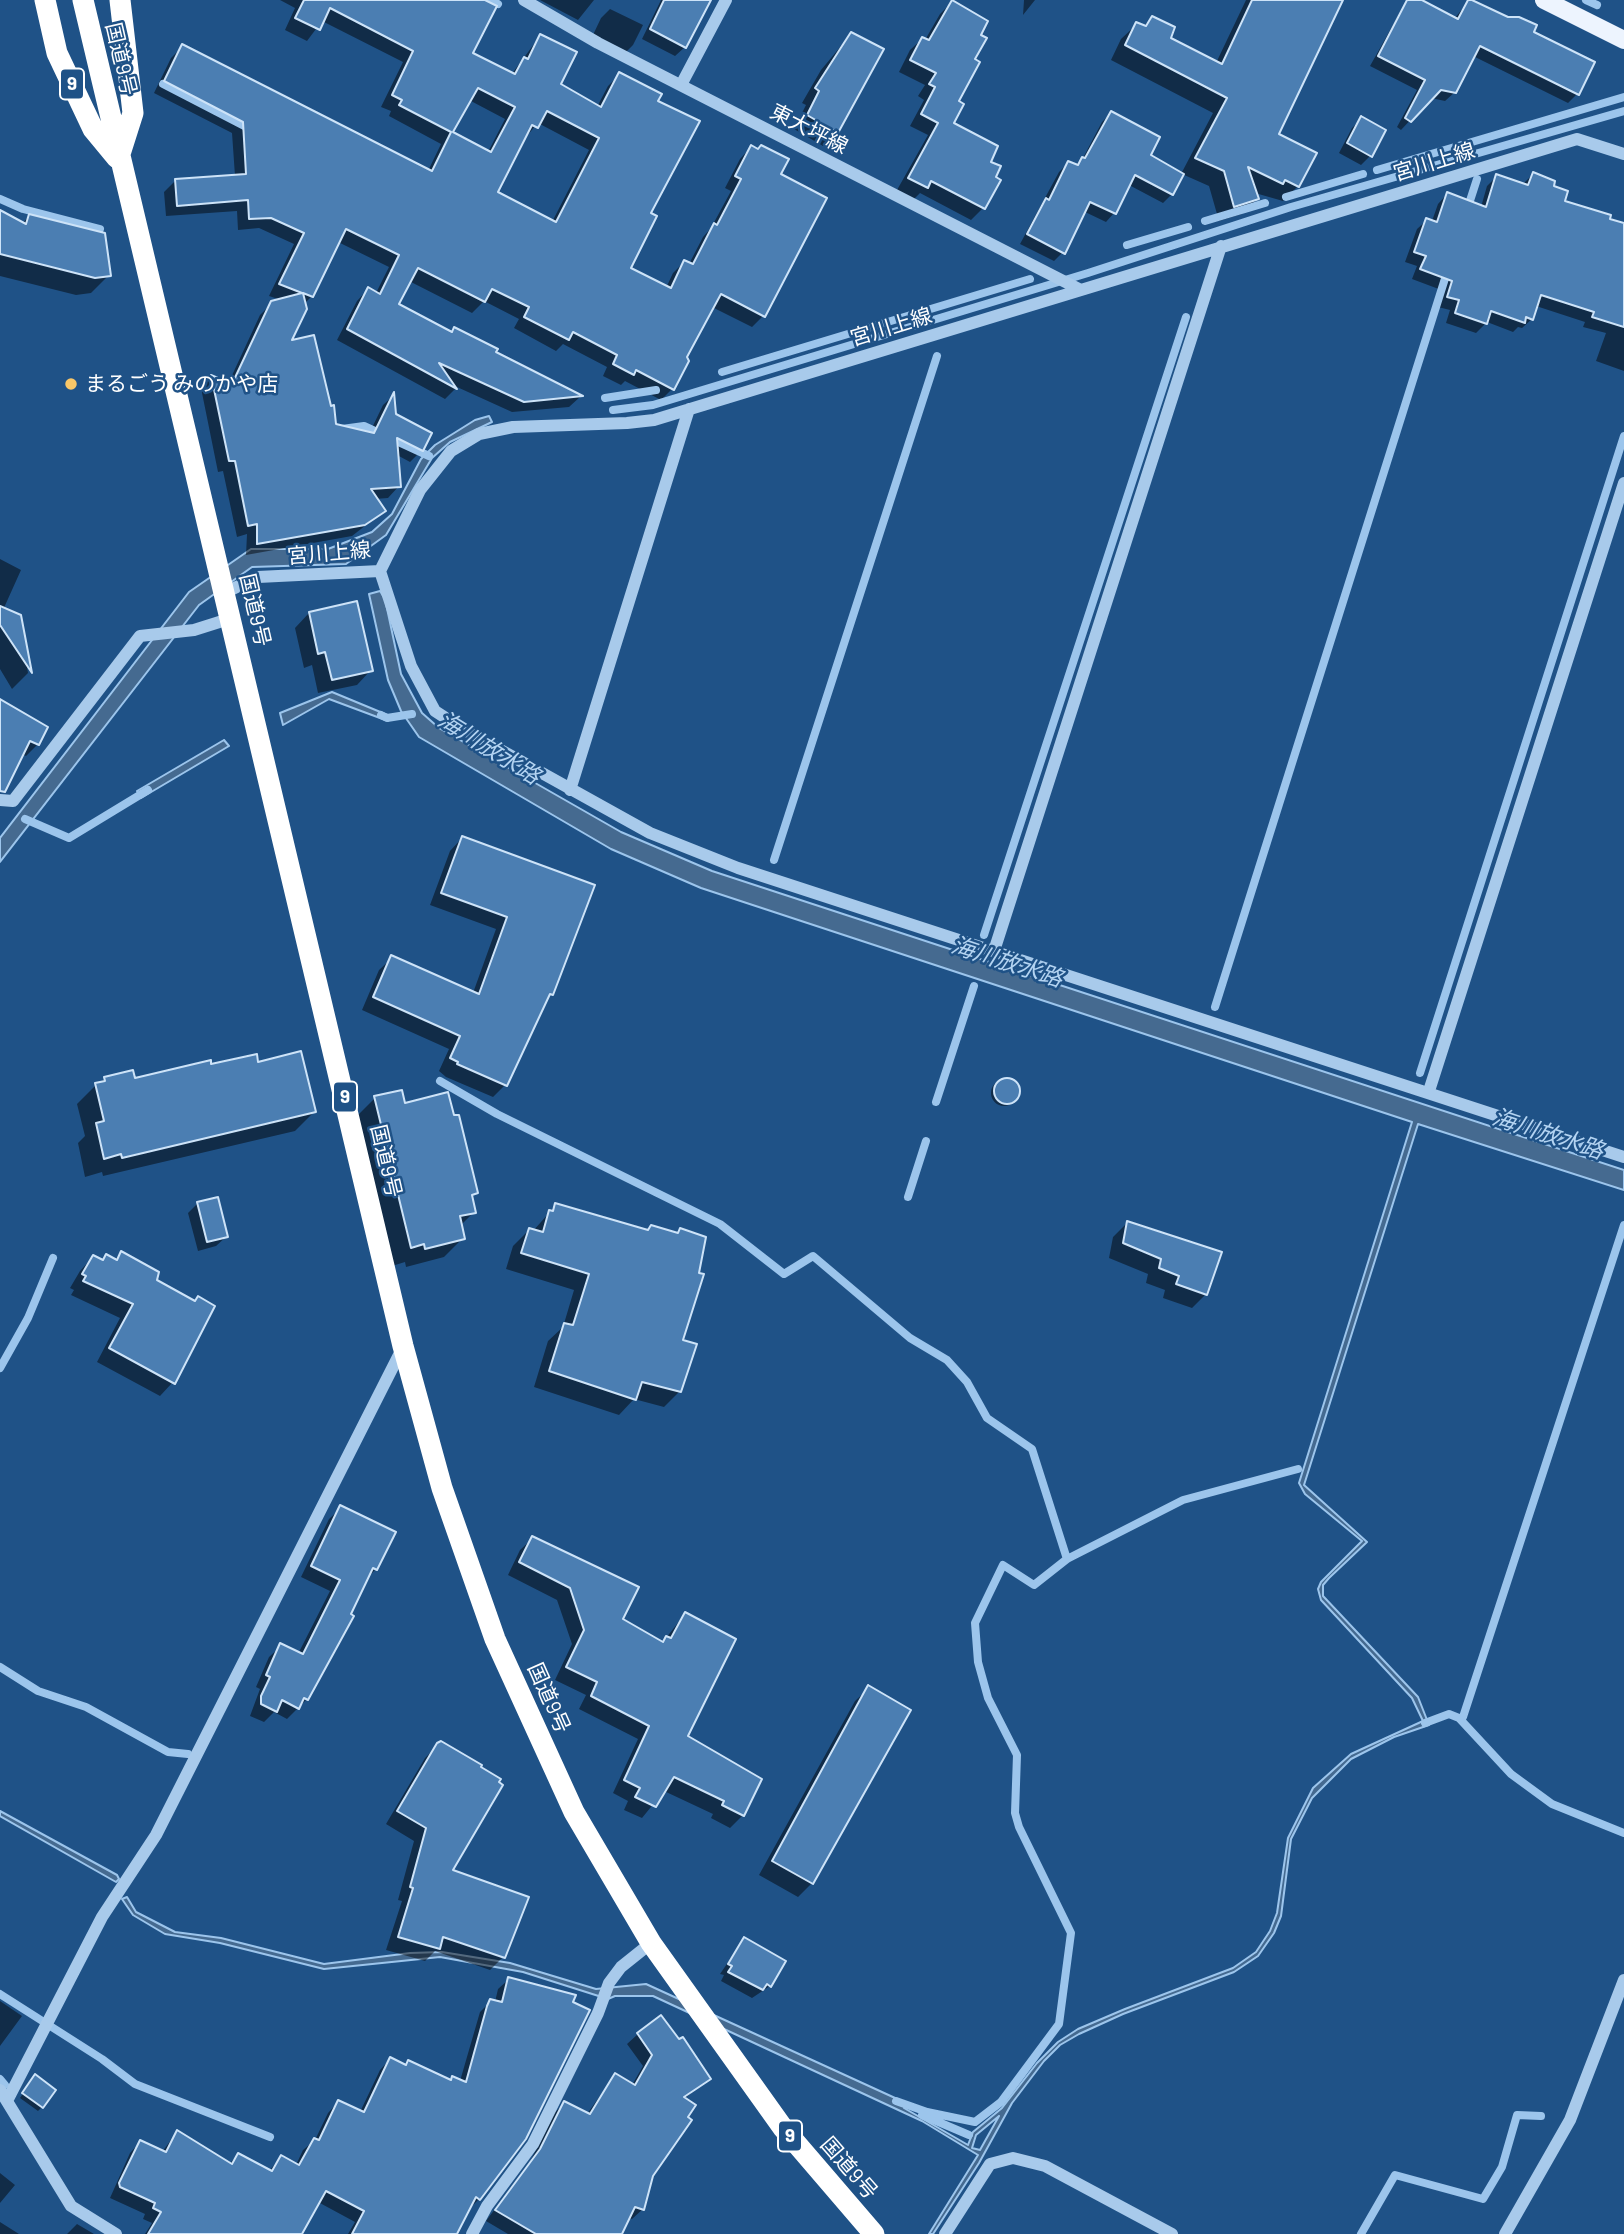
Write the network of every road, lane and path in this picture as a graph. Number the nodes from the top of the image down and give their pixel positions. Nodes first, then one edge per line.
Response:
1 (45, 0) edge
2 (83, 0) edge
3 (120, 0) edge
4 (524, 0) edge
5 (726, 0) edge
6 (1544, 0) edge
7 (1624, 40) edge
8 (681, 85) junction
9 (1624, 154) edge
10 (119, 159) junction
11 (1221, 246) junction
12 (1079, 289) junction
13 (689, 410) junction
14 (1624, 483) edge
15 (380, 572) junction
16 (226, 592) junction
17 (232, 618) junction
18 (570, 790) junction
19 (0, 800) edge
20 (994, 951) junction
21 (1429, 1091) junction
22 (1624, 1157) edge
23 (404, 1346) junction
24 (651, 1943) junction
25 (1624, 1980) edge
26 (4, 2095) edge
27 (116, 2234) edge
28 (472, 2234) edge
29 (874, 2234) edge
30 (945, 2234) edge
31 (1172, 2234) edge
32 (1505, 2234) edge

1 - 10 highway, 9
2 - 10 highway, 国道9号 / 9
3 - 10 highway
4 - 8 street, 東大坪線
5 - 8 street
6 - 7 main road
8 - 12 street, 東大坪線
9 - 11 street, 宮川上線
10 - 16 highway, 国道9号 / 9
11 - 12 street, 宮川上線
11 - 20 street
12 - 13 street, 宮川上線
13 - 15 street, 宮川上線
13 - 18 street
14 - 21 street
15 - 16 street, 宮川上線
15 - 18 street
16 - 17 highway, 国道9号 / 9
17 - 19 street
17 - 23 highway, 国道9号 / 9
18 - 20 street
20 - 21 street
21 - 22 street
23 - 24 highway, 国道9号 / 9
23 - 26 street
24 - 28 street
24 - 29 highway, 国道9号 / 9
25 - 32 street
26 - 27 street
30 - 31 street

